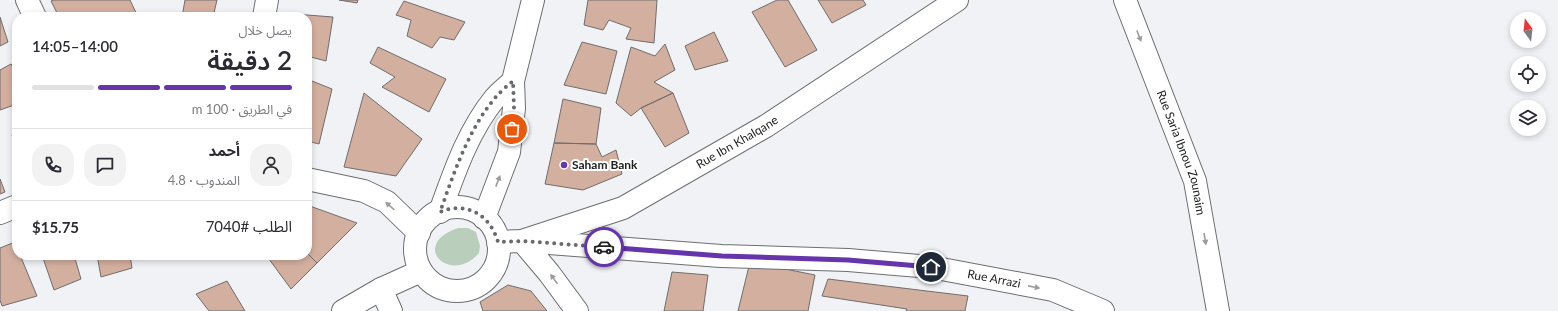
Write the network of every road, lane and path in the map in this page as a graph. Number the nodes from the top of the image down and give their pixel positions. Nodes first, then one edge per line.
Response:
1 (27, 0) edge
2 (267, 0) edge
3 (533, 0) edge
4 (957, 0) edge
5 (1125, 0) edge
6 (33, 12) edge
7 (265, 12) edge
8 (513, 81) junction
9 (312, 181) edge
10 (12, 208) edge
11 (440, 212) junction
12 (0, 213) edge
13 (484, 218) junction
14 (419, 232) junction
15 (522, 241) junction
16 (498, 242) junction
17 (421, 271) junction
18 (382, 289) junction
19 (342, 311) edge
20 (391, 311) edge
21 (577, 311) edge
22 (1103, 311) edge
23 (1218, 311) edge

1 - 6 street
2 - 7 street
3 - 8 street
4 - 15 street, Rue Ibn Khalqane
5 -> 23 street, Rue Saria Ibnou Zounaim
8 - 11 street
13 -> 8 street
14 -> 9 street
10 - 12 street
11 - 13 street
11 - 14 street
13 - 16 street
14 - 17 street
15 - 16 street, Rue Ibn Khalqane
21 -> 15 street
15 -> 22 street, Rue Arrazi
16 - 17 street
17 - 18 street
18 - 19 street
18 - 20 street

